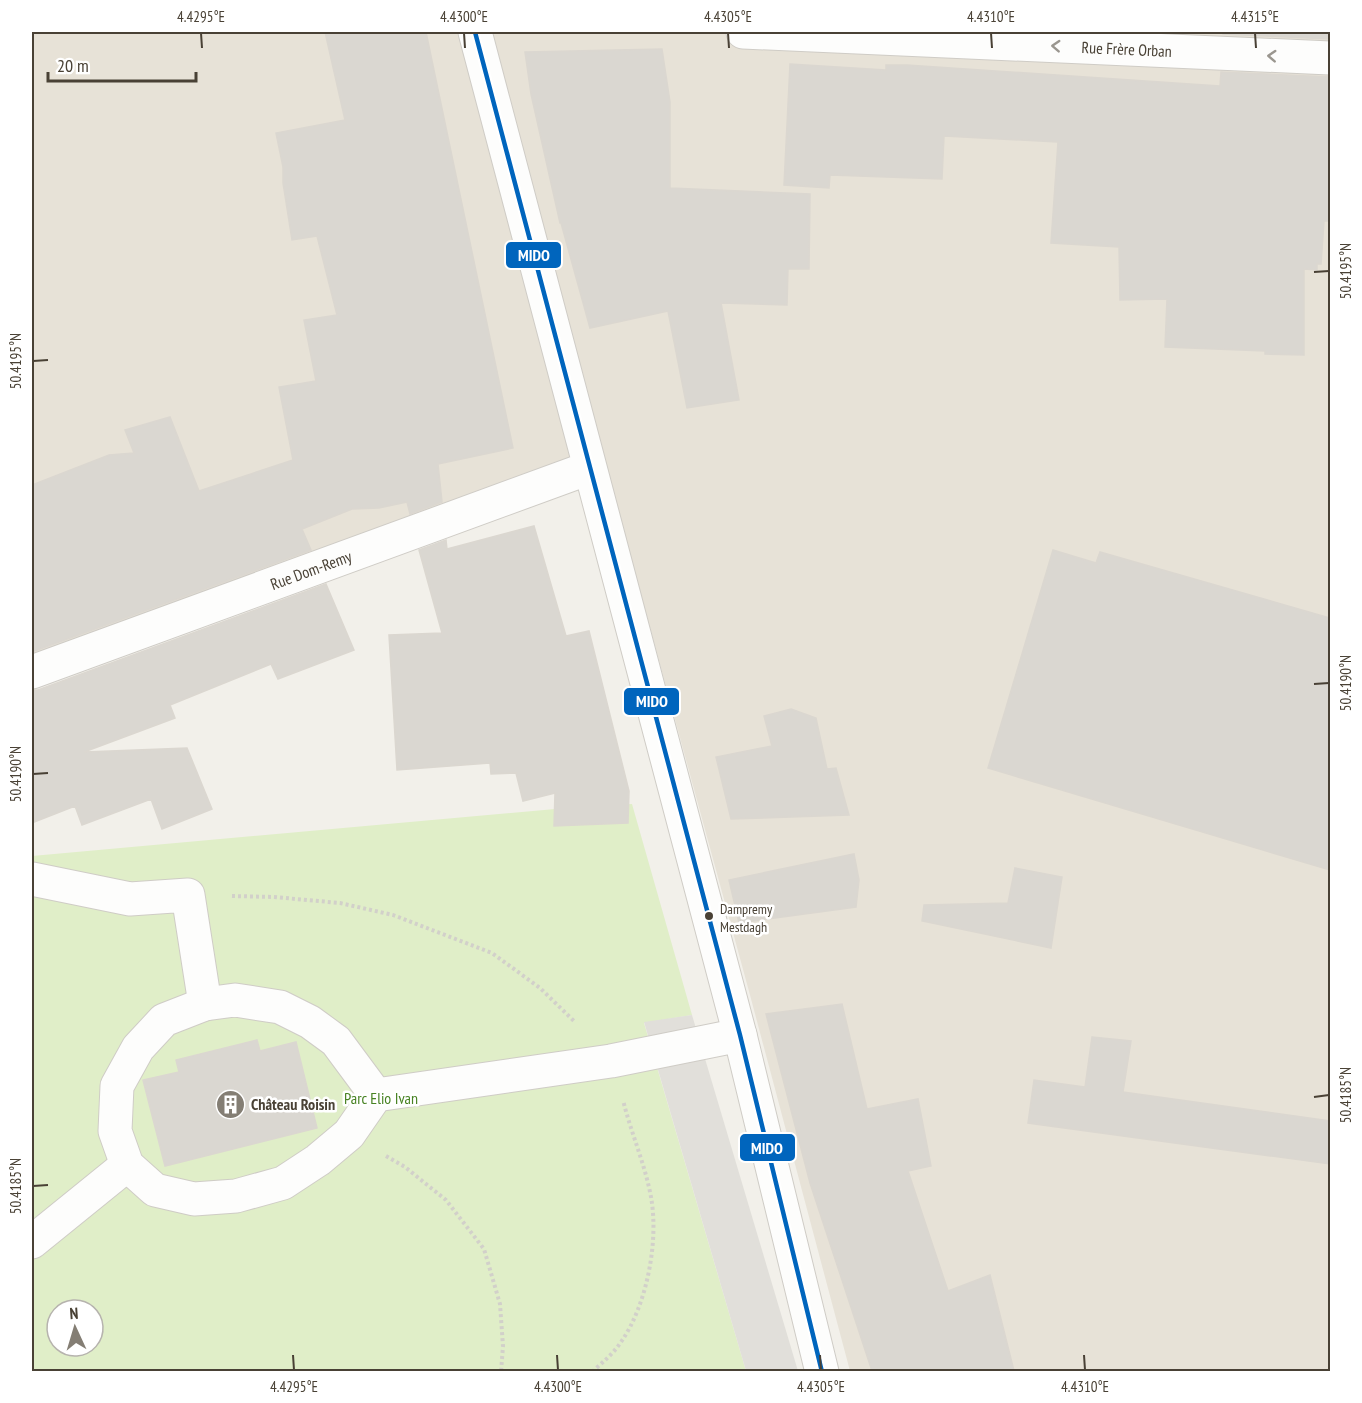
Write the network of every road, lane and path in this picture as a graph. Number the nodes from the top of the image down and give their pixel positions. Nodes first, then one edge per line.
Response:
1 (475, 32) edge
2 (743, 32) edge
3 (1330, 58) edge
4 (590, 468) junction
5 (32, 672) edge
6 (32, 879) edge
7 (188, 895) junction
8 (205, 1004) junction
9 (740, 1035) junction
10 (611, 1061) junction
11 (376, 1095) junction
12 (349, 1134) junction
13 (127, 1166) junction
14 (32, 1242) edge
15 (501, 1371) edge
16 (592, 1371) edge
17 (822, 1371) edge

1 - 4 street
3 -> 2 street, Rue Frère Orban
4 - 5 street, Rue Dom-Remy
4 - 9 street
6 - 7 street
7 - 8 street
7 - 10 path
8 - 11 street
8 - 13 street
9 - 10 street
9 - 17 street
10 - 11 street
10 - 16 path
11 - 12 street
12 - 13 street
12 - 15 path
13 - 14 street

